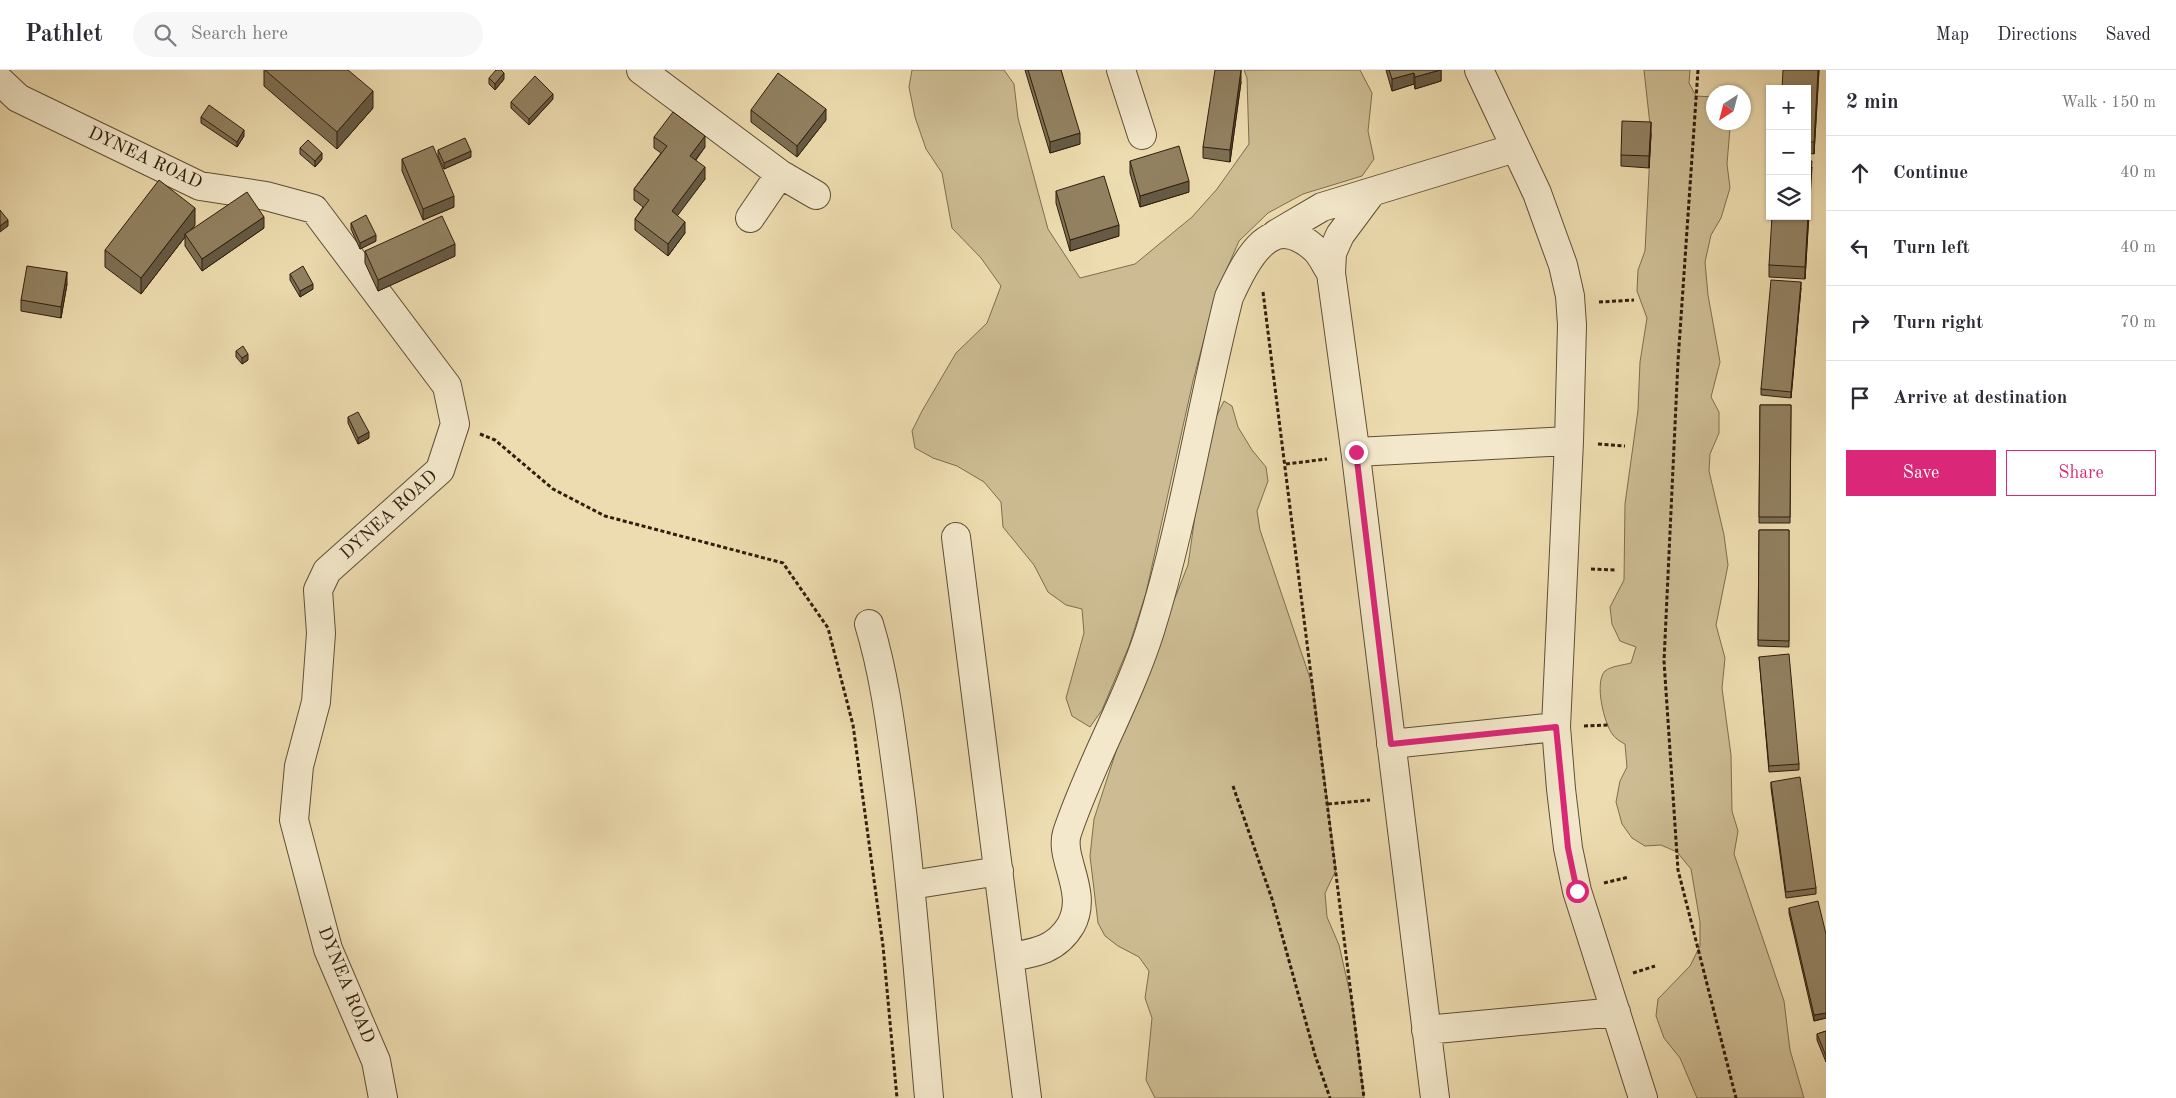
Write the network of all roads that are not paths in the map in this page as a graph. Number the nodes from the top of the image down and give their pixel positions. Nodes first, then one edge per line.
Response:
1 (641, 70) edge
2 (1121, 70) edge
3 (1479, 70) edge
4 (0, 81) edge
5 (1142, 135) dead end
6 (1515, 148) junction
7 (780, 174) junction
8 (1372, 192) junction
9 (816, 195) dead end
10 (750, 218) dead end
11 (1276, 234) junction
12 (1332, 272) junction
13 (1569, 442) junction
14 (1356, 454) junction
15 (956, 537) dead end
16 (869, 624) dead end
17 (1556, 727) junction
18 (1391, 744) junction
19 (999, 871) junction
20 (912, 885) junction
21 (1010, 957) junction
22 (1616, 1012) junction
23 (1426, 1030) junction
24 (383, 1098) edge
25 (929, 1098) edge
26 (1028, 1098) edge
27 (1435, 1098) edge
28 (1643, 1098) edge

1 - 7 street
2 - 5 street
3 - 6 street
4 - 24 street, DYNEA ROAD
6 - 8 street
6 - 13 street
7 - 9 street
7 - 10 street
8 - 11 street
8 - 12 street
11 - 12 street
11 - 21 street
12 - 14 street
13 - 14 street
13 - 17 street
14 - 18 street
15 - 19 street
16 - 20 street
17 - 18 street
17 - 22 street
18 - 23 street
19 - 20 street
19 - 21 street
20 - 25 street
21 - 26 street
22 - 23 street
22 - 28 street
23 - 27 street

